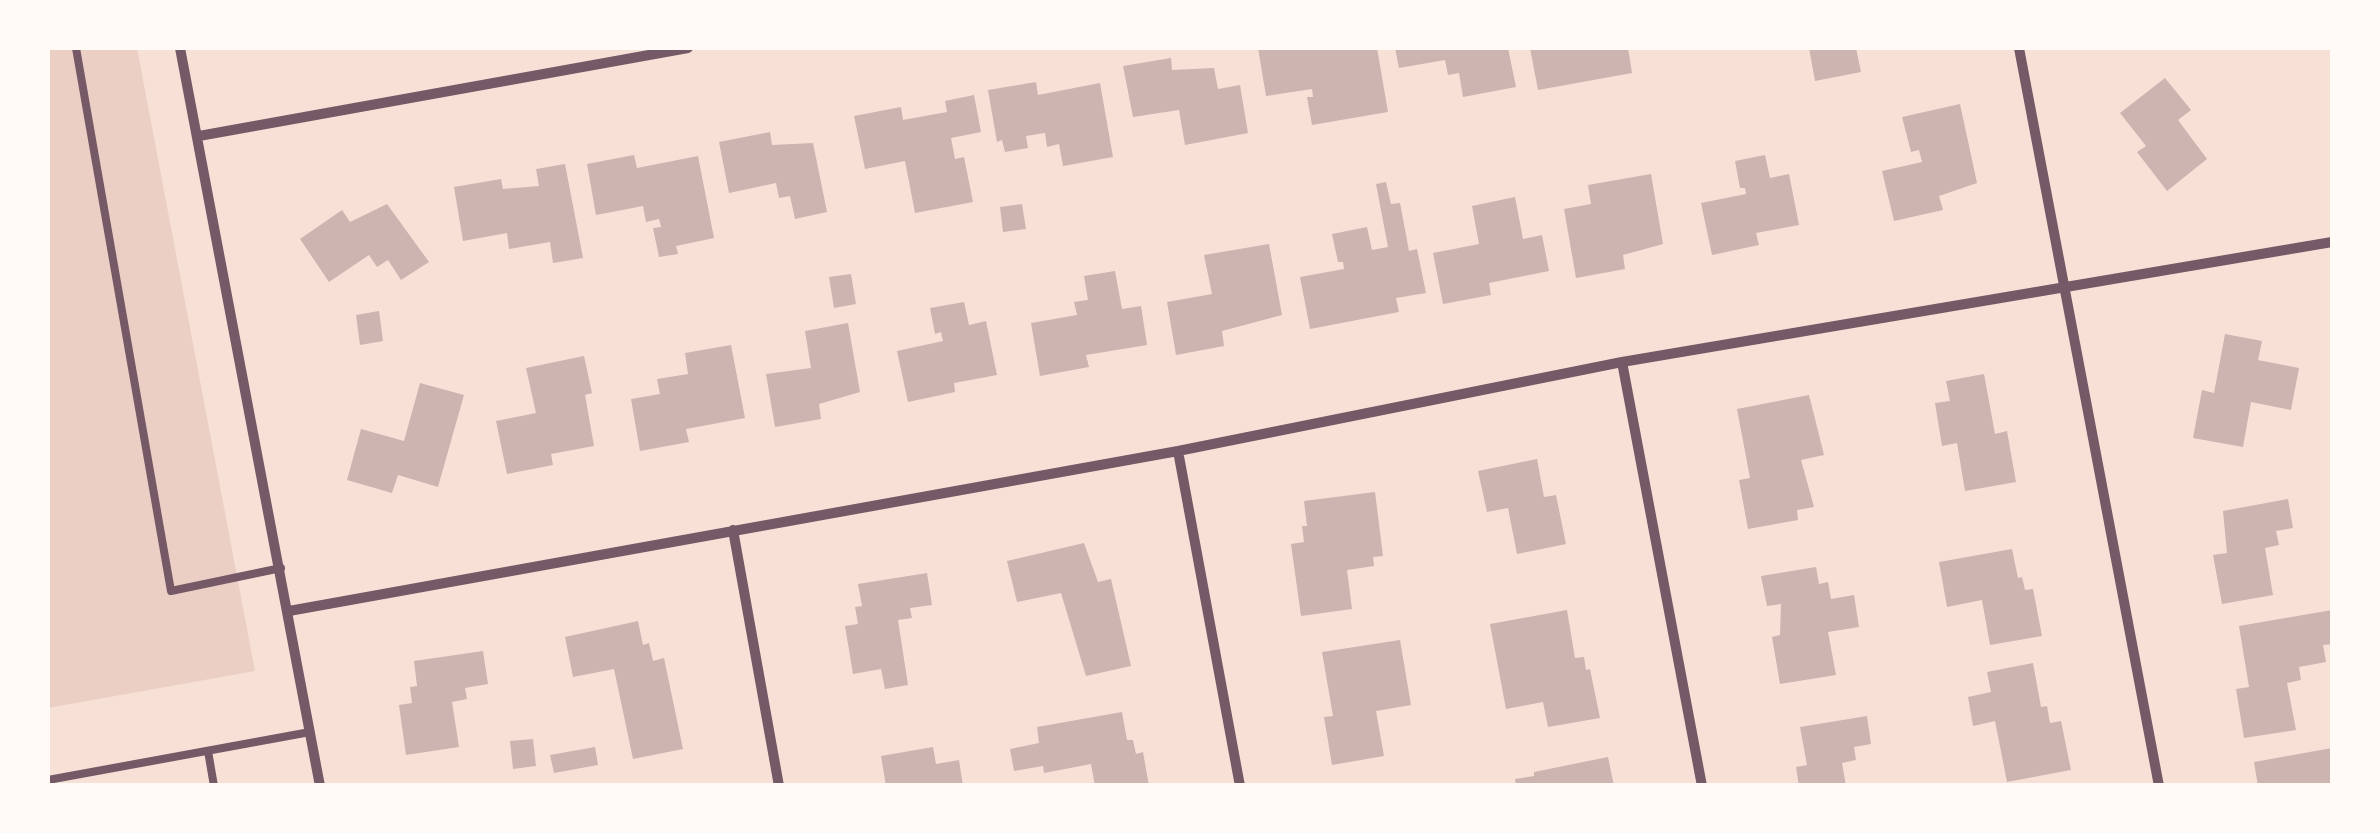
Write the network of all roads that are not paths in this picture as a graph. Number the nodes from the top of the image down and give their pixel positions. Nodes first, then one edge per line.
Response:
1 (76, 48) edge
2 (180, 48) edge
3 (688, 48) edge
4 (2020, 48) edge
5 (199, 136) junction
6 (2332, 242) edge
7 (2064, 286) junction
8 (1622, 362) junction
9 (1178, 451) junction
10 (733, 530) junction
11 (281, 568) junction
12 (289, 611) junction
13 (310, 732) junction
14 (208, 751) junction
15 (48, 780) edge
16 (214, 786) edge
17 (320, 786) edge
18 (779, 786) edge
19 (1240, 786) edge
20 (1702, 786) edge
21 (2159, 786) edge

1 - 11 lane
2 - 5 street
3 - 5 street
4 - 7 street
5 - 11 street
6 - 7 street
7 - 8 street
7 - 21 street
8 - 9 street
8 - 20 street
9 - 10 street
9 - 19 street
10 - 12 street
10 - 18 street
11 - 12 street
12 - 13 street
13 - 14 lane
13 - 17 street
14 - 15 lane
14 - 16 lane

